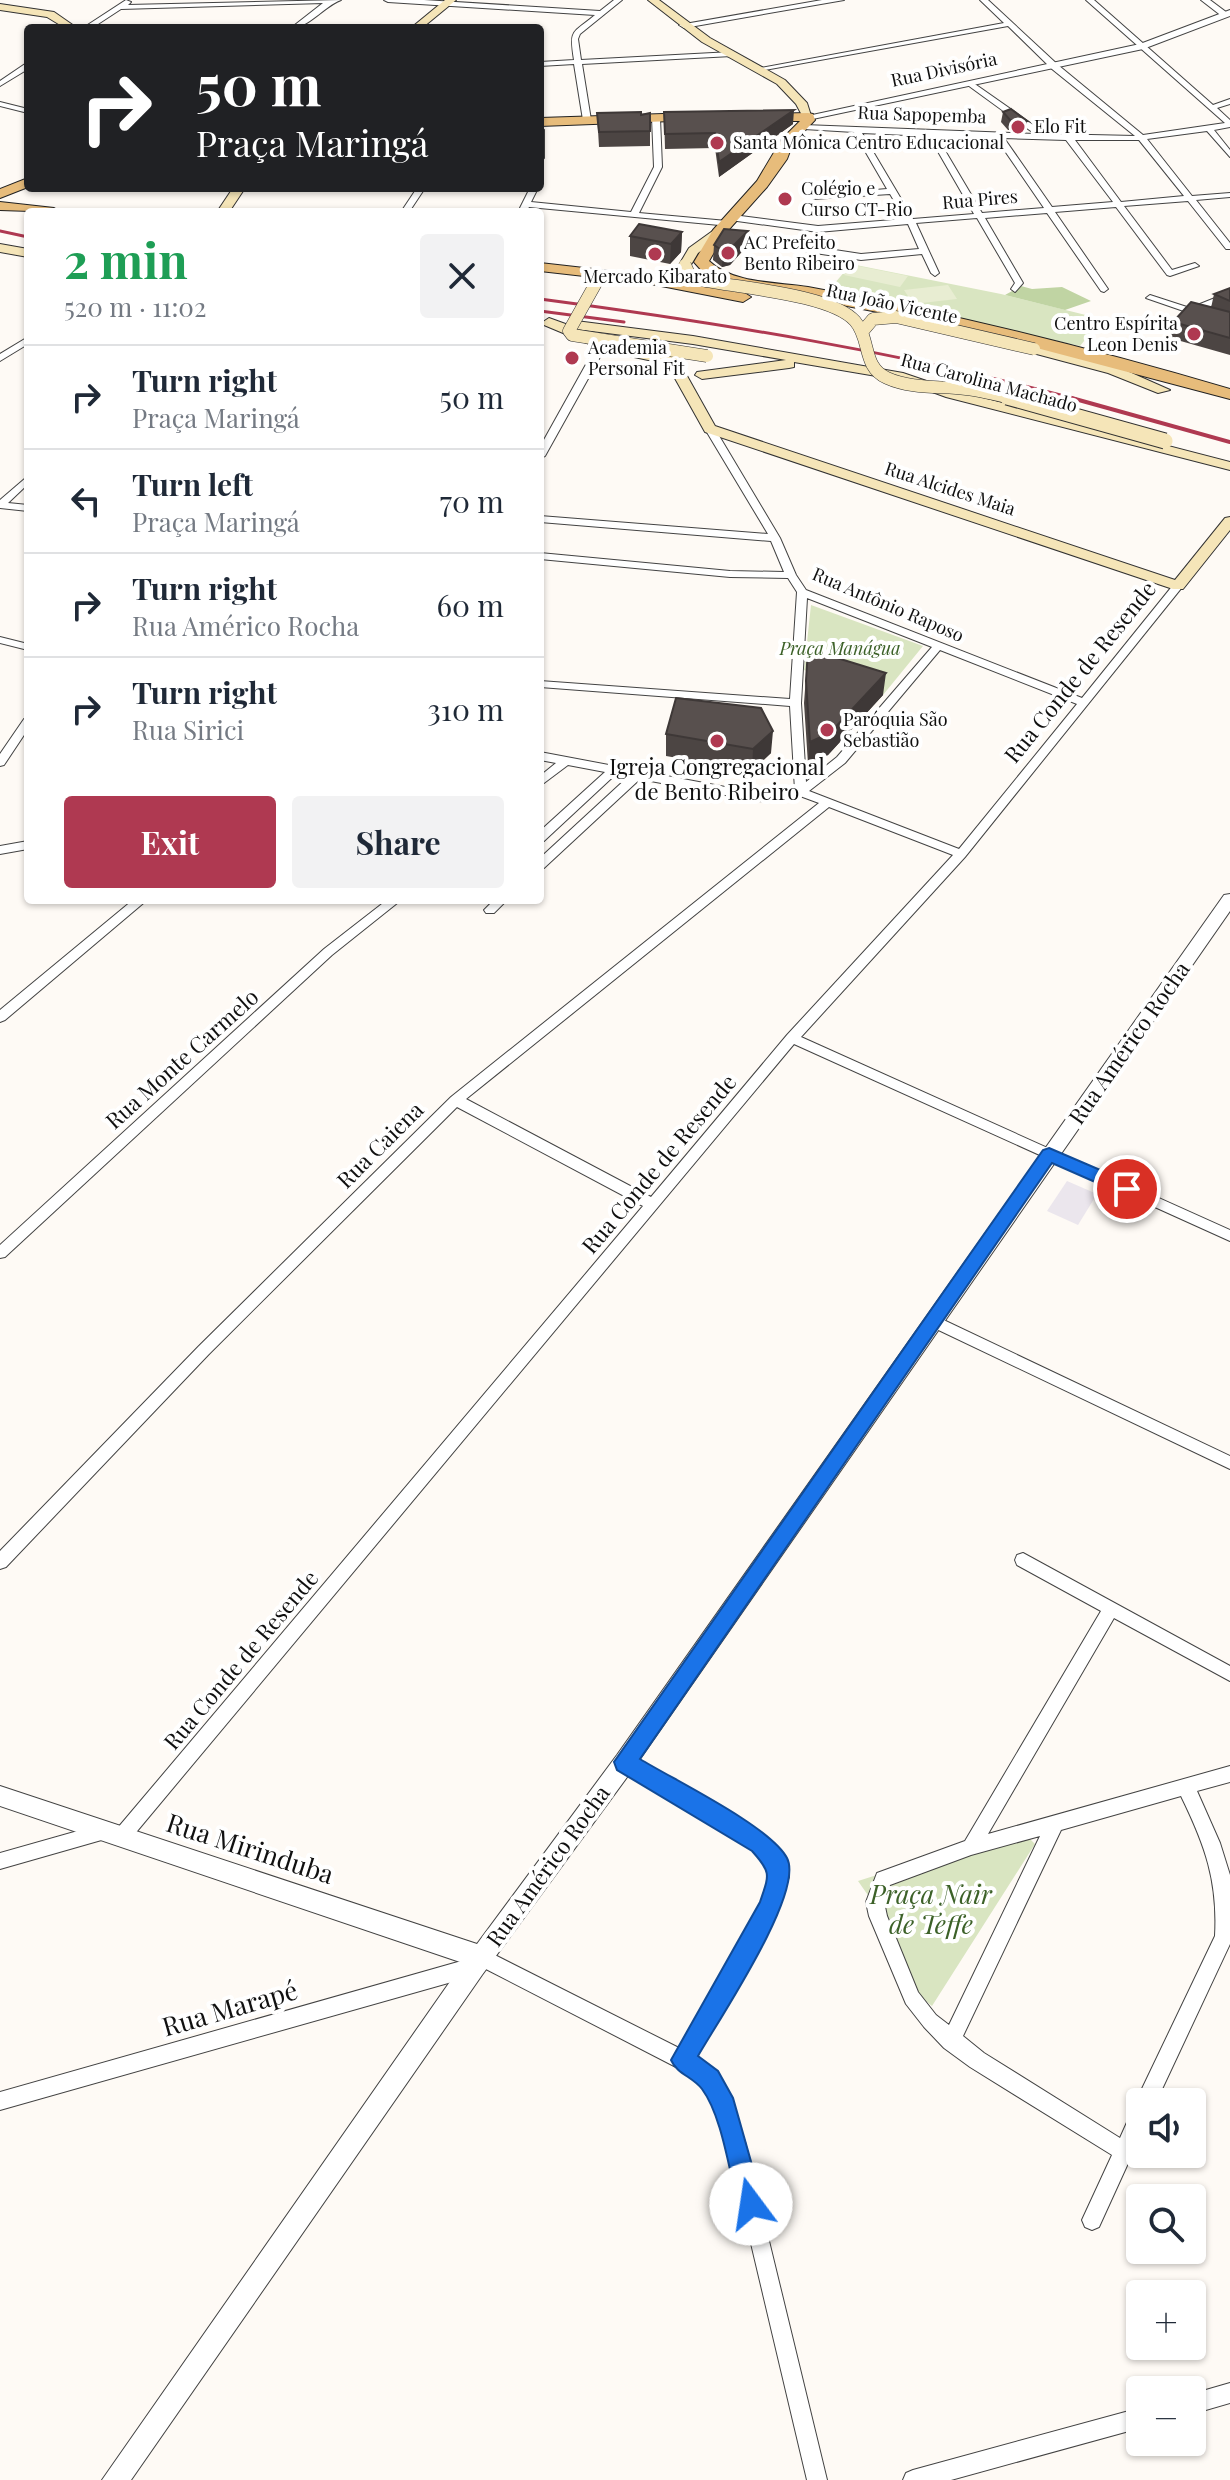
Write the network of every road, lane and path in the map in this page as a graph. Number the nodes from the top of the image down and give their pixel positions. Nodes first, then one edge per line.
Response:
1 (130, 0) edge
2 (333, 0) edge
3 (388, 0) edge
4 (618, 0) edge
5 (653, 0) edge
6 (839, 0) edge
7 (984, 0) edge
8 (1090, 0) edge
9 (1205, 0) edge
10 (450, 1) edge
11 (0, 7) edge
12 (120, 7) junction
13 (603, 13) junction
14 (1228, 14) edge
15 (66, 24) edge
16 (93, 24) edge
17 (300, 24) edge
18 (421, 24) edge
19 (1009, 24) junction
20 (684, 25) junction
21 (1143, 46) junction
22 (732, 54) junction
23 (577, 62) junction
24 (544, 64) edge
25 (1055, 67) junction
26 (24, 69) edge
27 (759, 69) junction
28 (0, 84) edge
29 (972, 84) junction
30 (1230, 101) edge
31 (0, 104) edge
32 (1211, 108) junction
33 (24, 110) edge
34 (746, 116) edge
35 (715, 117) edge
36 (656, 118) junction
37 (587, 120) junction
38 (544, 122) edge
39 (806, 122) junction
40 (1230, 124) edge
41 (1209, 128) junction
42 (857, 131) junction
43 (932, 134) junction
44 (999, 136) junction
45 (1044, 137) junction
46 (1069, 138) junction
47 (1142, 138) junction
48 (1230, 155) edge
49 (24, 185) edge
50 (892, 191) junction
51 (1230, 195) edge
52 (816, 197) dead end
53 (1190, 198) junction
54 (2, 200) edge
55 (1119, 204) junction
56 (37, 208) edge
57 (544, 209) edge
58 (1052, 210) junction
59 (634, 215) junction
60 (981, 217) junction
61 (911, 222) junction
62 (726, 225) junction
63 (789, 246) dead end
64 (1229, 247) edge
65 (0, 248) edge
66 (925, 251) junction
67 (24, 252) edge
68 (1195, 266) dead end
69 (544, 268) edge
70 (935, 273) dead end
71 (599, 279) junction
72 (1015, 289) dead end
73 (1104, 289) dead end
74 (1230, 295) edge
75 (1150, 298) dead end
76 (1191, 311) junction
77 (545, 322) edge
78 (1230, 324) edge
79 (950, 328) junction
80 (862, 332) junction
81 (24, 342) edge
82 (600, 343) junction
83 (0, 347) edge
84 (736, 347) junction
85 (11, 350) junction
86 (618, 350) junction
87 (712, 357) junction
88 (0, 358) edge
89 (594, 359) junction
90 (825, 363) junction
91 (702, 375) junction
92 (1163, 390) junction
93 (692, 391) junction
94 (1230, 394) edge
95 (1230, 410) edge
96 (710, 429) junction
97 (544, 449) edge
98 (1228, 465) edge
99 (24, 483) edge
100 (0, 505) edge
101 (24, 508) edge
102 (544, 519) edge
103 (1230, 521) edge
104 (775, 538) junction
105 (544, 556) edge
106 (791, 575) junction
107 (1178, 586) junction
108 (802, 592) junction
109 (0, 640) edge
110 (24, 646) edge
111 (938, 646) junction
112 (544, 684) edge
113 (1083, 702) junction
114 (795, 703) junction
115 (24, 727) edge
116 (544, 757) edge
117 (565, 761) junction
118 (0, 762) edge
119 (614, 770) junction
120 (637, 775) junction
121 (544, 779) edge
122 (801, 792) junction
123 (829, 801) junction
124 (544, 834) edge
125 (24, 846) edge
126 (0, 850) edge
127 (961, 854) junction
128 (544, 861) edge
129 (1230, 899) edge
130 (136, 904) edge
131 (390, 904) edge
132 (497, 904) edge
133 (490, 910) dead end
134 (0, 1017) edge
135 (792, 1038) junction
136 (456, 1100) junction
137 (1049, 1154) junction
138 (652, 1204) junction
139 (1230, 1236) edge
140 (0, 1253) edge
141 (933, 1321) junction
142 (1230, 1463) edge
143 (1023, 1560) dead end
144 (0, 1562) edge
145 (1111, 1608) junction
146 (1230, 1674) edge
147 (625, 1762) junction
148 (1230, 1774) edge
149 (1186, 1788) junction
150 (0, 1796) edge
151 (1055, 1824) junction
152 (114, 1834) junction
153 (971, 1847) junction
154 (0, 1861) edge
155 (478, 1962) junction
156 (951, 2041) junction
157 (683, 2060) junction
158 (1153, 2088) edge
159 (0, 2101) edge
160 (1126, 2145) edge
161 (1123, 2151) junction
162 (1092, 2220) dead end
163 (1230, 2393) edge
164 (1206, 2400) edge
165 (1126, 2422) edge
166 (115, 2480) edge
167 (817, 2480) edge
168 (913, 2480) edge

1 - 12 street
2 - 12 street
2 - 17 street
3 - 10 street
4 - 13 street
5 - 20 main road
6 - 20 street
7 - 19 street
8 - 21 street
9 - 14 street
10 - 13 street
10 - 18 main road
11 - 15 main road
12 - 16 street
13 - 23 street
14 - 21 street, Rua Divisória
19 - 25 street
19 - 27 street
20 - 22 main road
21 - 25 street, Rua Divisória
21 - 32 street
22 - 23 street
22 - 27 main road
23 - 24 street
23 - 37 street
25 - 29 street, Rua Divisória
25 - 47 street
26 - 28 street
27 - 39 main road
29 - 39 street, Rua Divisória
29 - 45 street
30 - 32 street
31 - 33 street
32 - 40 street
34 - 39 main road
35 - 36 main road
36 - 37 main road
36 - 59 street
37 - 38 main road
39 - 42 street, Rua Sapopemba
39 - 62 main road
40 - 41 street, Rua Sapopemba
41 - 47 street, Rua Sapopemba
41 - 48 street
42 - 43 street, Rua Sapopemba
42 - 50 street
43 - 44 street, Rua Sapopemba
43 - 60 street
44 - 45 street, Rua Sapopemba
44 - 58 street
45 - 46 street, Rua Sapopemba
46 - 47 street, Rua Sapopemba
46 - 55 street
47 - 53 street
49 - 54 main road
50 - 52 street
50 - 61 street
51 - 53 street, Rua Pires
53 - 55 street, Rua Pires
53 - 64 street
54 - 56 main road
55 - 58 street, Rua Pires
55 - 68 street
57 - 59 street, Rua Pires
58 - 60 street, Rua Pires
58 - 73 street
59 - 62 street, Rua Pires
60 - 61 street, Rua Pires
60 - 72 street
61 - 62 street, Rua Pires
61 - 66 street
62 - 79 main road, Rua João Vicente
62 - 80 main road, bridge
63 - 66 street
65 - 67 main road
66 - 70 street
69 - 71 main road, Rua João Vicente
71 - 79 main road, Rua João Vicente
71 - 87 main road, bridge
74 - 76 street
75 - 76 street
76 - 78 street
77 - 82 main road, Rua Antônio Raposo
77 - 84 main road, Rua Carolina Machado
79 - 92 main road, Rua João Vicente
79 - 94 main road, Rua João Vicente
80 - 92 main road, bridge
80 - 98 main road, bridge
81 - 85 street
82 - 86 main road, Rua Antônio Raposo
82 - 89 street
83 - 85 street
84 - 87 main road
84 - 90 main road, Rua Carolina Machado
85 - 88 street
86 - 89 street
86 - 93 main road, Rua Antônio Raposo
87 - 91 main road
89 - 97 street
90 - 91 main road
90 - 98 main road, Rua Carolina Machado
91 - 93 main road
92 - 95 main road, Rua João Vicente
93 - 96 main road, Rua Antônio Raposo
96 - 104 street, Rua Antônio Raposo
96 - 107 main road, Rua Alcides Maia
99 - 100 street
100 - 101 street
102 - 104 street
103 - 107 main road, Rua Conde de Resende
104 - 106 street, Rua Antônio Raposo
105 - 106 street
106 - 108 street, Rua Antônio Raposo
107 - 113 street, Rua Conde de Resende
108 - 111 street, Rua Antônio Raposo
108 - 114 street
109 - 110 street
111 - 113 street, Rua Antônio Raposo
111 - 122 street
112 - 114 street
113 - 127 street, Rua Conde de Resende
114 - 122 street
115 - 118 street
116 - 117 street
117 - 119 street
117 - 121 street
119 - 120 street
119 - 124 street
120 - 122 street
120 - 128 street
122 - 123 street
123 - 127 street
123 - 136 street, Rua Caiena
125 - 126 street
127 - 135 street, Rua Conde de Resende
129 - 137 street, Rua Américo Rocha
130 - 134 street
131 - 140 street, Rua Monte Carmelo
132 - 133 street
135 - 137 street
135 - 138 street, Rua Conde de Resende
136 - 138 street
136 - 144 street, Rua Caiena
137 - 139 street
137 - 141 street, Rua Américo Rocha
138 - 152 street, Rua Conde de Resende
141 - 142 street
141 - 147 street, Rua Américo Rocha
143 - 145 street
145 - 146 street
145 - 153 street
147 - 155 street, Rua Américo Rocha
147 - 157 street
148 - 149 street
149 - 151 street
149 - 158 street
150 - 152 street, Rua Mirinduba
151 - 153 street
151 - 156 street
152 - 154 street
152 - 155 street, Rua Mirinduba
153 - 156 street
155 - 157 street
155 - 159 street, Rua Marapé
155 - 166 street, Rua Américo Rocha
156 - 161 street
157 - 167 street
160 - 161 street
161 - 162 street
163 - 164 street
165 - 168 street

